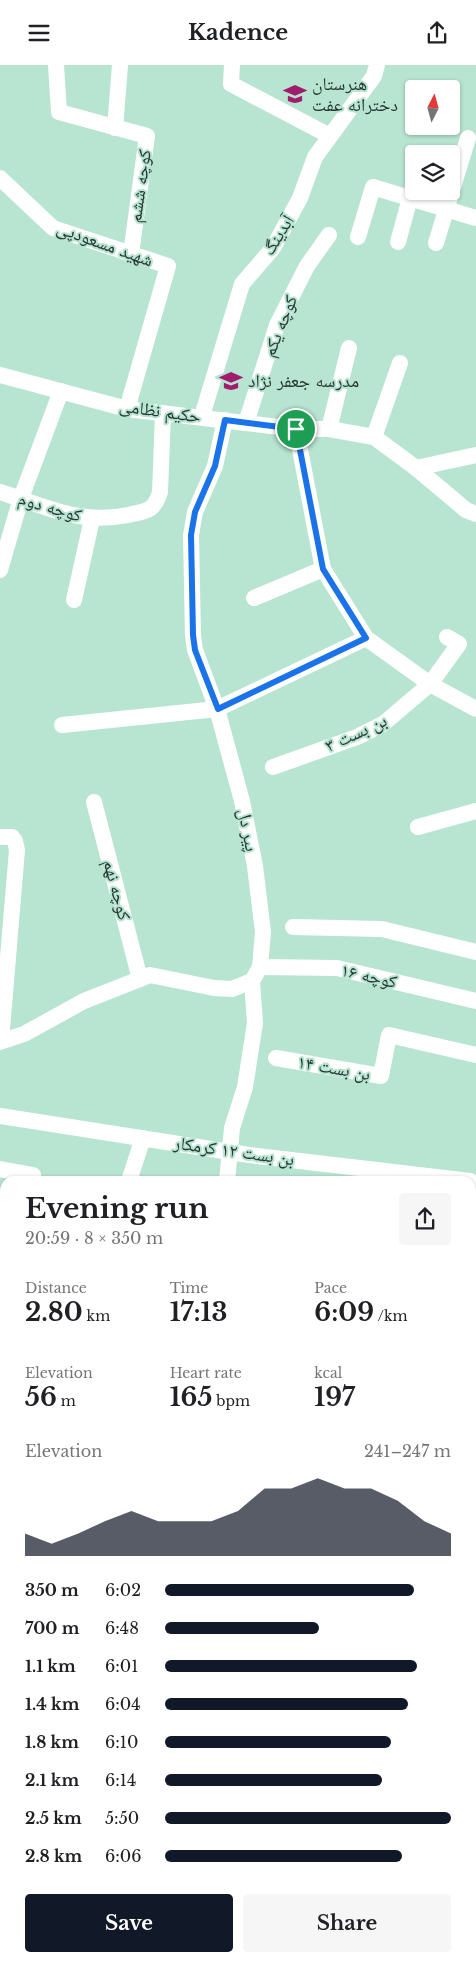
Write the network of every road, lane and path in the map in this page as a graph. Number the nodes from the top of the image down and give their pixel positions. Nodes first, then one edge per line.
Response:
1 (56, 65) edge
2 (120, 65) edge
3 (232, 65) edge
4 (377, 65) edge
5 (115, 128) junction
6 (330, 136) junction
7 (468, 138) dead end
8 (1, 182) edge
9 (405, 197) edge
10 (409, 200) edge
11 (417, 200) edge
12 (447, 209) junction
13 (476, 218) edge
14 (329, 235) dead end
15 (358, 237) dead end
16 (398, 241) dead end
17 (436, 243) dead end
18 (130, 253) junction
19 (349, 348) dead end
20 (400, 363) dead end
21 (0, 375) edge
22 (61, 391) junction
23 (127, 409) junction
24 (163, 413) junction
25 (202, 417) junction
26 (225, 420) junction
27 (246, 423) junction
28 (296, 429) junction
29 (329, 429) junction
30 (374, 437) junction
31 (476, 455) edge
32 (416, 468) junction
33 (0, 492) edge
34 (21, 498) junction
35 (476, 514) edge
36 (92, 519) junction
37 (323, 569) junction
38 (0, 570) edge
39 (254, 598) dead end
40 (74, 600) dead end
41 (447, 637) dead end
42 (366, 638) junction
43 (430, 684) junction
44 (218, 709) junction
45 (476, 709) edge
46 (62, 725) dead end
47 (273, 767) dead end
48 (94, 802) dead end
49 (476, 811) edge
50 (418, 827) dead end
51 (0, 837) edge
52 (293, 927) dead end
53 (476, 952) edge
54 (256, 974) junction
55 (140, 979) junction
56 (476, 1001) edge
57 (1, 1041) edge
58 (476, 1055) edge
59 (276, 1058) dead end
60 (0, 1116) edge
61 (143, 1138) junction
62 (228, 1151) junction
63 (0, 1169) edge
64 (23, 1176) edge
65 (131, 1176) edge
66 (227, 1176) edge
67 (430, 1176) edge

1 - 5 street, کوچه ششم
2 - 5 street
3 - 6 street
4 - 6 street, آبدینگ
5 - 18 street, کوچه ششم
6 - 25 street, آبدینگ
7 - 12 street
8 - 18 street, شهید مسعودپی
9 - 15 street
10 - 16 street
11 - 12 street
12 - 13 street
12 - 17 street
14 - 27 street, کوچه یکم
18 - 23 street, شهید مسعودپی
19 - 29 street
20 - 30 street
21 - 22 street, حکیم نظامی
22 - 23 street, حکیم نظامی
22 - 34 street
23 - 24 street, حکیم نظامی
24 - 25 street, حکیم نظامی
24 - 36 street, کوچه دوم
25 - 26 street, حکیم نظامی
26 - 27 street, حکیم نظامی
26 - 44 street, پیر دل
27 - 28 street, حکیم نظامی
28 - 29 street, حکیم نظامی
28 - 37 street
29 - 30 street, حکیم نظامی
30 - 32 street, حکیم نظامی
31 - 32 street
32 - 35 street, حکیم نظامی
33 - 34 street, کوچه دوم
34 - 36 street, کوچه دوم
34 - 38 street
36 - 40 street
37 - 39 street
37 - 42 street
41 - 43 street, بن بست ۳
42 - 43 street
42 - 44 street
43 - 45 street
43 - 47 street, بن بست ۳
44 - 46 street
44 - 54 street, پیر دل
48 - 55 street, کوچه نهم
49 - 50 street
51 - 57 street
52 - 53 street
54 - 55 street
54 - 56 street, کوچه ۱۶
54 - 62 street, پیر دل
55 - 57 street
58 - 59 street, بن بست ۱۴
60 - 61 street, بن بست ۱۲ کرمکار
61 - 62 street, بن بست ۱۲ کرمکار
61 - 65 street
62 - 66 street, پیر دل
62 - 67 street, بن بست ۱۲ کرمکار
63 - 64 street

